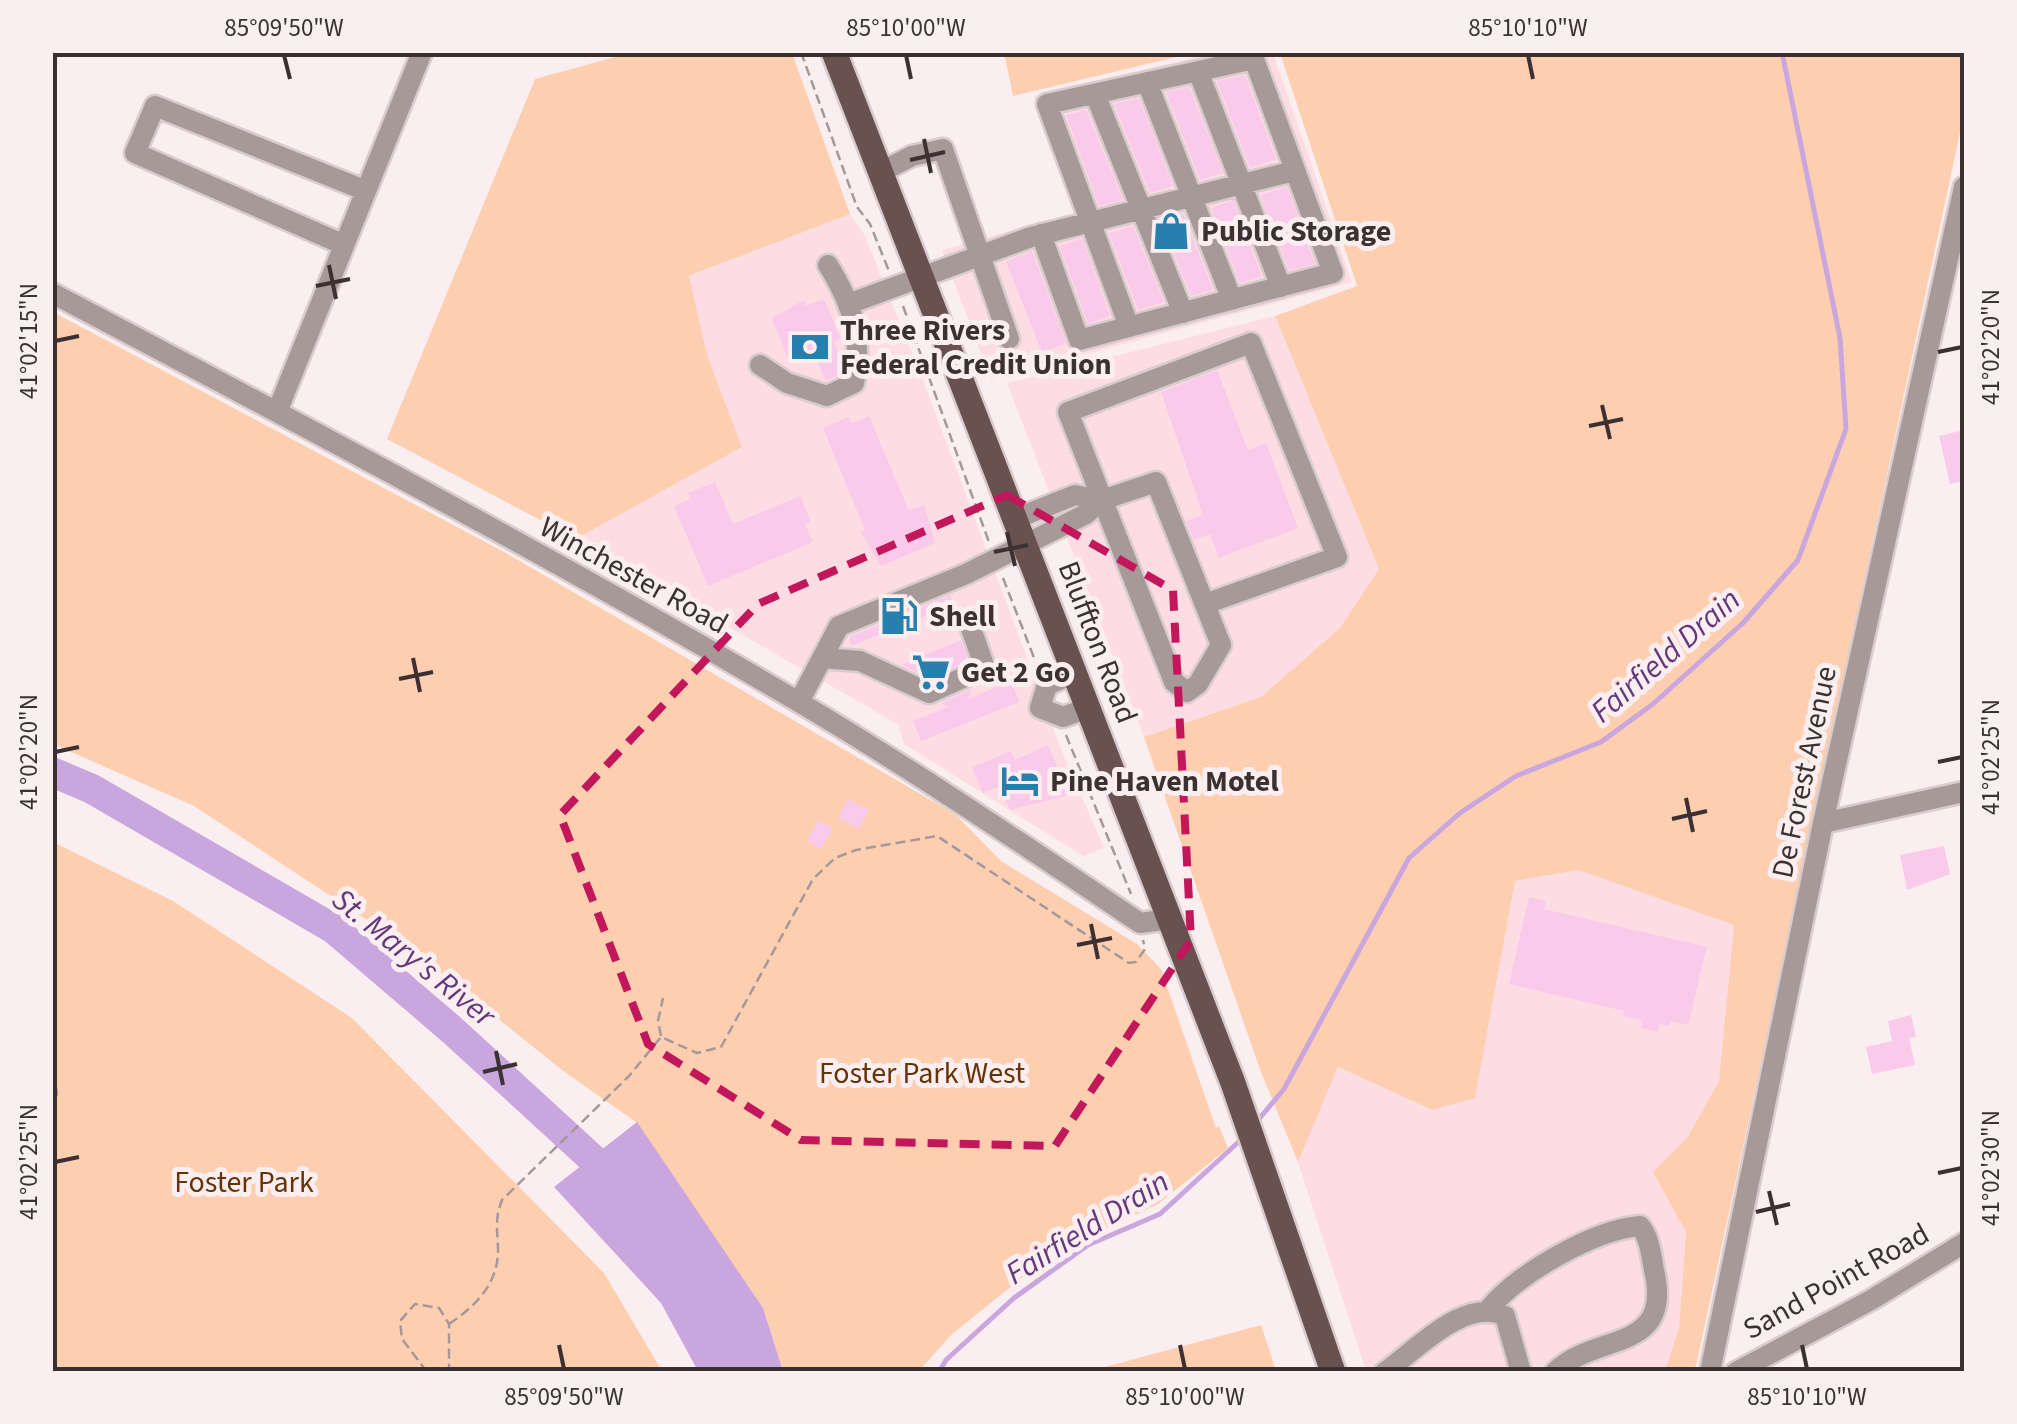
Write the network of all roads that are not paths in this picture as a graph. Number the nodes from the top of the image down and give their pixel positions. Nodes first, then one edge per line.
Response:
1 (422, 52) edge
2 (834, 52) edge
3 (1198, 71) junction
4 (1146, 82) junction
5 (1095, 94) junction
6 (1294, 171) junction
7 (879, 173) junction
8 (1244, 183) junction
9 (1964, 187) edge
10 (364, 190) junction
11 (1192, 196) junction
12 (1140, 210) junction
13 (1090, 222) junction
14 (1040, 234) junction
15 (1957, 237) edge
16 (342, 244) junction
17 (982, 254) junction
18 (828, 265) dead end
19 (920, 274) junction
20 (1281, 286) junction
21 (52, 294) edge
22 (1232, 300) junction
23 (850, 303) junction
24 (1182, 313) junction
25 (1130, 327) junction
26 (1009, 339) dead end
27 (760, 364) dead end
28 (277, 412) junction
29 (1102, 500) junction
30 (1019, 531) junction
31 (1205, 604) junction
32 (968, 620) dead end
33 (822, 658) junction
34 (1002, 666) dead end
35 (1076, 674) junction
36 (898, 692) dead end
37 (800, 702) junction
38 (1088, 708) junction
39 (1964, 792) edge
40 (1824, 823) junction
41 (1171, 919) junction
42 (1964, 1243) edge
43 (1488, 1310) junction
44 (1333, 1372) edge
45 (1385, 1372) edge
46 (1521, 1372) edge
47 (1555, 1372) edge
48 (1710, 1372) edge
49 (1736, 1372) edge

1 - 10 street
2 - 7 main road, Bluffton Road
3 - 4 street
3 - 6 street
3 - 8 street
4 - 5 street
4 - 11 street
5 - 12 street
5 - 13 street
6 - 8 street
6 - 20 street
7 - 17 street
7 - 19 main road, Bluffton Road
8 - 11 street
8 - 20 street
9 - 15 street, De Forest Avenue
10 - 16 street
10 - 16 street
11 - 12 street
11 - 22 street
12 - 13 street
12 - 24 street
13 - 14 street
13 - 25 street
14 - 17 street
14 - 25 street
15 - 40 street, De Forest Avenue
16 - 28 street
17 - 19 street
17 - 26 street
18 - 23 street
19 - 23 street
19 - 30 main road, Bluffton Road
20 - 22 street
21 - 28 street, Winchester Road
22 - 24 street
23 - 27 street
24 - 25 street
28 - 37 street, Winchester Road
29 - 30 street
29 - 31 street
29 - 31 street
29 - 31 street
30 - 33 street
30 - 35 main road, Bluffton Road
32 - 33 street
33 - 37 street
34 - 36 street
35 - 38 main road, Bluffton Road
35 - 38 street
37 - 41 street, Winchester Road
38 - 41 main road, Bluffton Road
39 - 40 street
40 - 48 street, De Forest Avenue
41 - 44 main road, Bluffton Road
42 - 49 street, Sand Point Road
43 - 45 street
43 - 46 street
43 - 47 street

